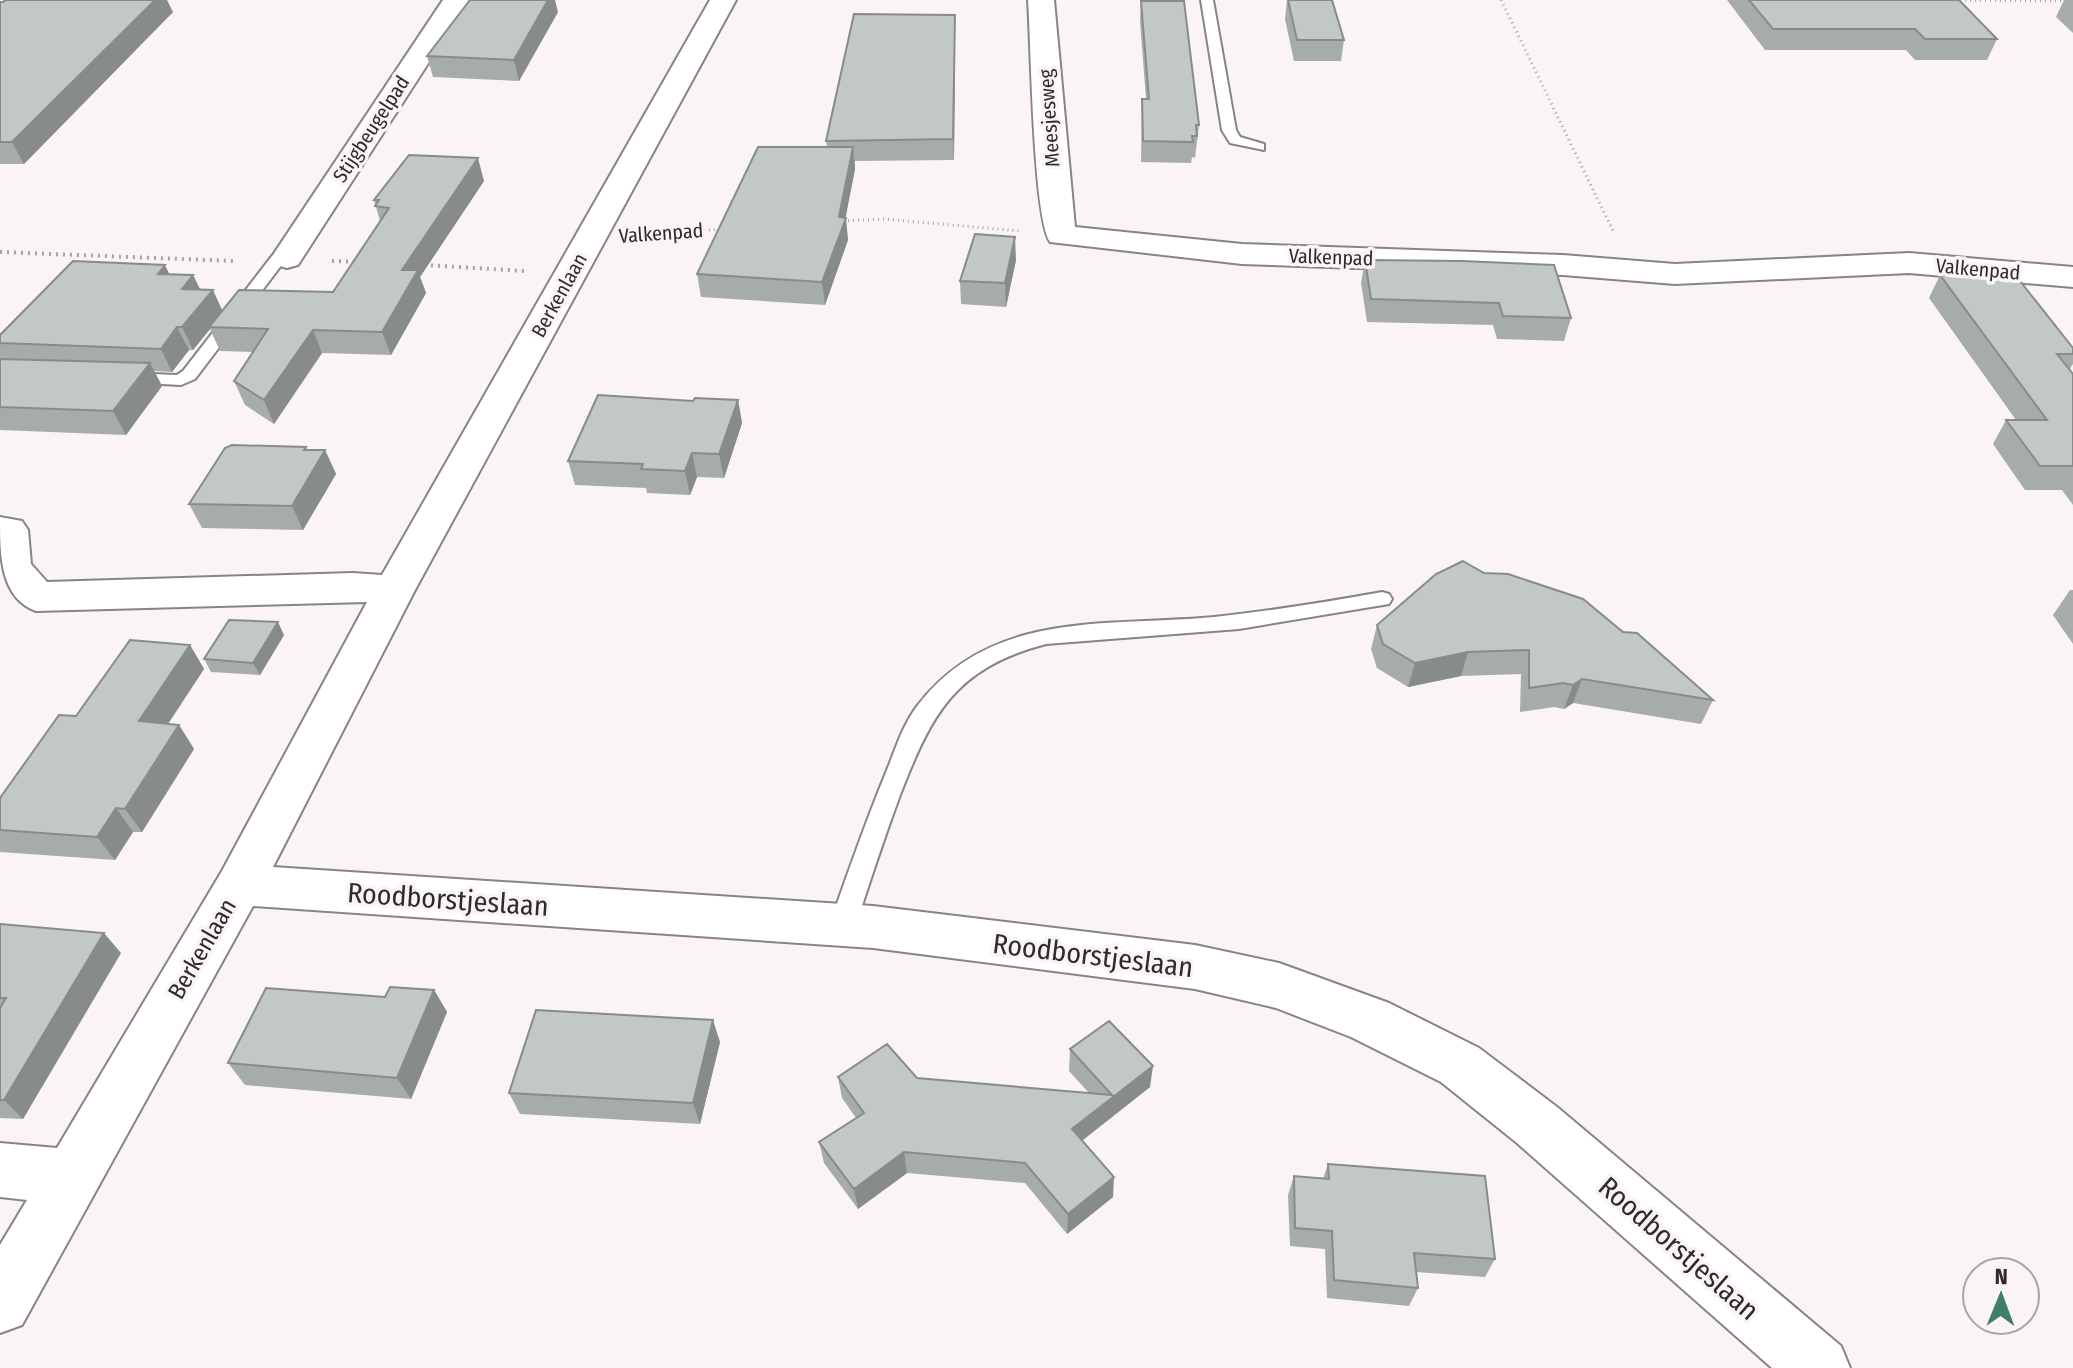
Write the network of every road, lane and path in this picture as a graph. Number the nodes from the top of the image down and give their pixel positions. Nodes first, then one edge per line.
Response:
1 (456, 0) edge
2 (723, 0) edge
3 (1041, 0) edge
4 (1207, 0) edge
5 (1501, 0) edge
6 (1948, 0) edge
7 (2073, 1) edge
8 (1259, 147) dead end
9 (839, 221) edge
10 (730, 228) edge
11 (1061, 235) junction
12 (590, 238) junction
13 (282, 258) joint
14 (1633, 271) junction
15 (2073, 277) edge
16 (106, 377) edge
17 (0, 530) edge
18 (394, 590) junction
19 (1382, 599) dead end
20 (239, 885) junction
21 (843, 924) junction
22 (0, 1170) edge
23 (69, 1177) junction
24 (0, 1303) edge
25 (1819, 1368) edge

1 - 13 street, Stijgbeugelpad
2 - 12 street, Berkenlaan
3 - 11 street, Meesjesweg
4 - 8 lane
5 - 14 path
6 - 7 path
9 - 11 path
10 - 12 path, Valkenpad
11 - 14 street, Valkenpad
12 - 18 street, Berkenlaan
13 - 16 lane
14 - 15 street, Valkenpad
17 - 18 street
18 - 20 street, Berkenlaan
19 - 21 lane
20 - 21 street, Roodborstjeslaan
20 - 23 street, Berkenlaan
21 - 25 street, Roodborstjeslaan
22 - 23 street
23 - 24 street, Berkenlaan

